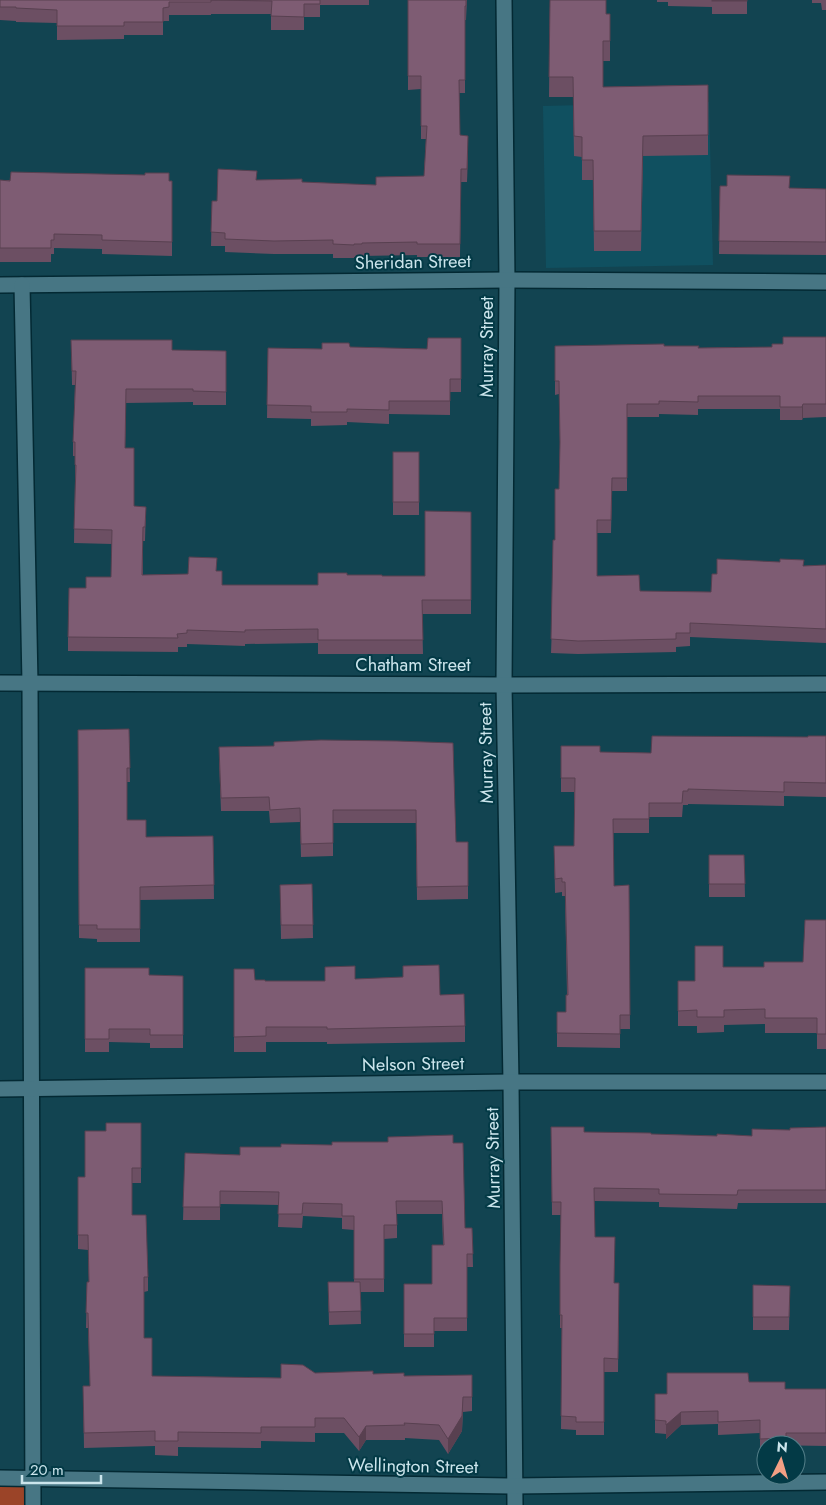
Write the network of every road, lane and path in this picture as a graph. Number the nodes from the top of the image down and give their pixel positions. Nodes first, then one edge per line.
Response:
1 (504, 0) edge
2 (507, 280) junction
3 (826, 282) edge
4 (22, 284) junction
5 (0, 285) edge
6 (30, 683) junction
7 (0, 684) edge
8 (826, 684) edge
9 (504, 685) junction
10 (511, 1082) junction
11 (826, 1082) edge
12 (0, 1088) edge
13 (31, 1088) junction
14 (0, 1478) edge
15 (32, 1478) junction
16 (826, 1482) edge
17 (514, 1486) junction
18 (33, 1505) edge
19 (515, 1505) edge

1 - 2 street, Murray Street
2 - 3 street, Sheridan Street
2 - 4 street, Sheridan Street
2 - 9 street, Murray Street
4 - 5 street, Sheridan Street
4 - 6 street
6 - 7 street, Chatham Street
6 - 9 street, Chatham Street
6 - 13 street
8 - 9 street, Chatham Street
9 - 10 street, Murray Street
10 - 11 street, Nelson Street
10 - 13 street, Nelson Street
10 - 17 street, Murray Street
12 - 13 street, Nelson Street
13 - 15 street
14 - 15 street, Wellington Street
15 - 17 street, Wellington Street
15 - 18 street
16 - 17 street, Wellington Street
17 - 19 street, Murray Street

